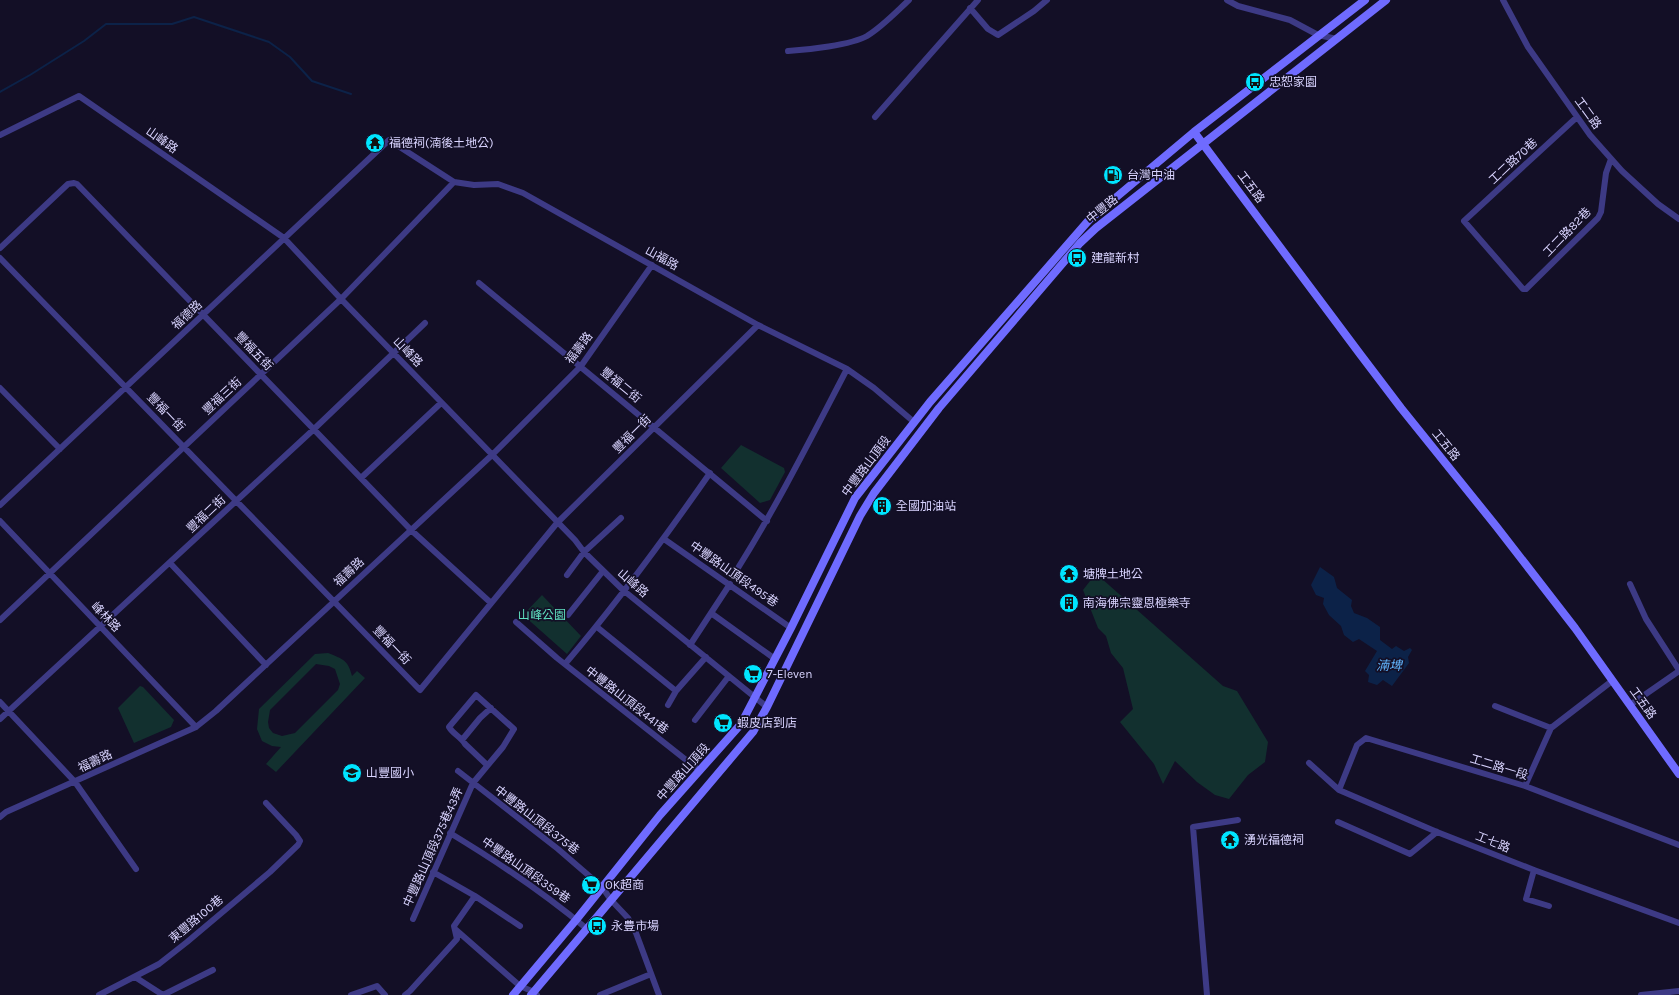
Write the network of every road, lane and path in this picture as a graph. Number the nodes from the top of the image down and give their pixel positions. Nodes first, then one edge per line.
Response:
1 (909, 0) edge
2 (978, 0) edge
3 (1047, 0) edge
4 (1227, 0) edge
5 (1364, 0) edge
6 (1386, 0) edge
7 (1503, 0) edge
8 (970, 8) junction
9 (1318, 35) junction
10 (1337, 39) junction
11 (788, 51) dead end
12 (875, 117) dead end
13 (1577, 117) junction
14 (1194, 132) junction
15 (0, 135) edge
16 (389, 140) joint
17 (1203, 143) junction
18 (1612, 159) junction
19 (454, 182) junction
20 (1109, 204) junction
21 (1116, 213) junction
22 (1679, 219) edge
23 (284, 238) junction
24 (0, 248) edge
25 (0, 258) edge
26 (652, 265) junction
27 (479, 283) dead end
28 (1526, 289) joint
29 (341, 299) junction
30 (204, 314) junction
31 (425, 323) dead end
32 (758, 325) junction
33 (394, 354) junction
34 (581, 366) junction
35 (847, 369) junction
36 (261, 374) junction
37 (127, 387) junction
38 (0, 388) edge
39 (441, 403) junction
40 (914, 422) junction
41 (654, 427) junction
42 (925, 427) joint
43 (314, 430) junction
44 (185, 446) junction
45 (60, 449) junction
46 (492, 455) junction
47 (710, 474) junction
48 (360, 478) junction
49 (236, 501) junction
50 (0, 505) edge
51 (621, 518) dead end
52 (0, 521) edge
53 (767, 521) junction
54 (558, 523) junction
55 (411, 530) junction
56 (664, 539) junction
57 (584, 552) junction
58 (170, 563) junction
59 (738, 568) dead end
60 (603, 571) junction
61 (49, 574) junction
62 (567, 575) dead end
63 (730, 584) junction
64 (1630, 584) dead end
65 (623, 590) junction
66 (334, 601) junction
67 (491, 603) junction
68 (711, 613) junction
69 (568, 615) dead end
70 (0, 620) edge
71 (516, 622) dead end
72 (100, 627) junction
73 (597, 627) junction
74 (791, 628) junction
75 (690, 645) junction
76 (706, 657) junction
77 (775, 659) junction
78 (266, 664) junction
79 (565, 664) junction
80 (1679, 670) edge
81 (729, 676) junction
82 (1612, 681) junction
83 (676, 691) junction
84 (756, 697) junction
85 (0, 702) edge
86 (668, 705) dead end
87 (1630, 705) junction
88 (1495, 706) dead end
89 (767, 707) junction
90 (491, 708) junction
91 (9, 711) junction
92 (0, 719) edge
93 (694, 720) dead end
94 (196, 727) junction
95 (1551, 728) junction
96 (462, 740) junction
97 (1309, 763) dead end
98 (487, 764) junction
99 (458, 771) dead end
100 (700, 771) junction
101 (1679, 774) edge
102 (76, 782) junction
103 (473, 783) junction
104 (1525, 786) junction
105 (1339, 790) junction
106 (266, 803) dead end
107 (0, 816) edge
108 (1238, 820) dead end
109 (1338, 822) dead end
110 (1437, 832) junction
111 (450, 833) junction
112 (1679, 845) edge
113 (136, 870) dead end
114 (1534, 870) junction
115 (433, 872) junction
116 (602, 887) junction
117 (475, 896) junction
118 (611, 900) junction
119 (1549, 906) dead end
120 (413, 919) dead end
121 (576, 920) junction
122 (1679, 923) edge
123 (520, 926) dead end
124 (455, 928) junction
125 (587, 929) junction
126 (213, 970) dead end
127 (651, 974) junction
128 (135, 977) junction
129 (377, 986) junction
130 (520, 986) junction
131 (1679, 991) edge
132 (407, 993) edge
133 (355, 994) edge
134 (534, 994) edge
135 (99, 995) edge
136 (161, 995) edge
137 (378, 995) edge
138 (385, 995) edge
139 (513, 995) edge
140 (600, 995) edge
141 (659, 995) edge
142 (1207, 995) edge
143 (1641, 995) edge

1 - 11 street
2 - 8 street
3 - 8 street
4 - 9 street
5 - 9 main road, 中豐路
6 - 10 main road, 中豐路
7 - 13 street, 工二路
8 - 12 street
9 - 10 street
9 - 14 main road, 中豐路
10 - 17 main road, 中豐路
13 - 18 street, 工二路
13 - 28 street, 工二路70巷
14 - 17 main road, 工五路
14 - 20 main road, 中豐路
15 - 23 street, 山峰路
16 - 19 street, 山福路
16 - 23 street, 福德路
17 - 21 main road, 中豐路
17 - 82 main road, 工五路
18 - 22 street, 工二路
18 - 28 street, 工二路82巷
19 - 26 street, 山福路
19 - 29 street, 豐福三街
20 - 21 main road
20 - 40 main road, 中豐路
21 - 42 main road, 中豐路
23 - 29 street, 山峰路
23 - 30 street, 福德路
24 - 30 street, 豐福五街
25 - 37 street, 豐福一街
26 - 32 street, 山福路
26 - 34 street, 福壽路
27 - 34 street, 豐福二街
29 - 33 street, 山峰路
29 - 36 street, 豐福三街
30 - 36 street, 豐福五街
30 - 37 street, 福德路
31 - 33 street, 豐福二街
32 - 35 street, 山福路
32 - 41 street, 豐福一街
33 - 39 street, 山峰路
33 - 43 street, 豐福二街
34 - 41 street, 豐福二街
34 - 46 street, 福壽路
35 - 40 street, 山福路
35 - 53 street
36 - 43 street, 豐福五街
36 - 44 street, 豐福三街
37 - 44 street, 豐福一街
37 - 45 street, 福德路
38 - 45 street
39 - 46 street, 山峰路
39 - 48 street
40 - 74 main road, 中豐路山頂段
41 - 47 street, 豐福二街
41 - 54 street, 豐福一街
42 - 89 main road, 中豐路山頂段
43 - 48 street, 豐福五街
43 - 49 street, 豐福二街
44 - 49 street, 豐福一街
44 - 61 street, 豐福三街
45 - 50 street, 福德路
46 - 54 street, 山峰路
46 - 55 street, 福壽路
47 - 53 street, 豐福二街
47 - 56 street
48 - 55 street, 豐福五街
49 - 58 street, 豐福二街
49 - 66 street, 豐福一街
51 - 57 street
52 - 61 street, 峰林路
53 - 59 street
54 - 57 street, 山峰路
54 - 67 street, 豐福一街
55 - 66 street, 福壽路
55 - 67 street, 豐福五街
56 - 63 street, 中豐路山頂段495巷
56 - 65 street
57 - 60 street, 山峰路
57 - 62 street
58 - 72 street, 豐福二街
58 - 78 street
60 - 65 street, 山峰路
60 - 69 street
61 - 70 street, 豐福三街
61 - 72 street, 峰林路
63 - 68 street
63 - 74 street, 中豐路山頂段495巷
64 - 80 street
65 - 73 street
65 - 75 street, 山峰路
66 - 67 street, 豐福一街
66 - 78 street, 福壽路
68 - 75 street
68 - 77 street
71 - 79 street, 中豐路山頂段441巷
72 - 91 street, 豐福二街
72 - 94 street, 峰林路
73 - 79 street
73 - 83 street
74 - 77 main road, 中豐路山頂段
75 - 76 street, 山峰路
76 - 81 street, 山峰路
76 - 83 street
77 - 84 main road, 中豐路山頂段
78 - 94 street, 福壽路
79 - 100 street, 中豐路山頂段441巷
80 - 87 street
81 - 84 street, 山峰路
81 - 93 street
82 - 87 main road, 工五路
82 - 95 street
83 - 86 street
84 - 89 street, 山峰路
84 - 100 main road, 中豐路山頂段
85 - 91 street
87 - 101 main road, 工五路
88 - 95 street
89 - 118 main road, 中豐路山頂段
90 - 96 street
90 - 96 street
90 - 98 street, 中豐路山頂段375巷43弄
91 - 92 street, 豐福二街
91 - 102 street
94 - 102 street, 福壽路
95 - 104 street
96 - 98 street
97 - 105 street, 工七路
98 - 103 street, 中豐路山頂段375巷43弄
99 - 103 street, 中豐路山頂段375巷
100 - 116 main road, 中豐路山頂段
102 - 107 street, 福壽路
102 - 113 street
103 - 111 street, 中豐路山頂段375巷43弄
103 - 116 street, 中豐路山頂段375巷
104 - 105 street, 工二路一段
104 - 112 street, 工二路一段
105 - 110 street, 工七路
106 - 128 street, 東豐路100巷
108 - 142 street
109 - 110 street
110 - 114 street, 工七路
111 - 115 street, 中豐路山頂段375巷43弄
111 - 121 street, 中豐路山頂段359巷
114 - 119 street
114 - 122 street, 工七路
115 - 117 street
115 - 120 street, 中豐路山頂段375巷43弄
116 - 118 street, 中豐路山頂段375巷
116 - 121 main road, 中豐路山頂段
117 - 123 street
117 - 124 street
118 - 125 main road, 中豐路山頂段
118 - 127 street, 中豐路山頂段375巷
121 - 125 street, 中豐路山頂段359巷
121 - 130 main road, 中豐路山頂段
124 - 130 street
124 - 132 street
125 - 134 main road, 中豐路山頂段
126 - 136 street
127 - 140 street
127 - 141 street, 中豐路山頂段375巷
128 - 135 street, 東豐路100巷
128 - 136 street
129 - 133 street
129 - 137 street
129 - 138 street
130 - 134 street
130 - 139 main road, 中豐路山頂段
131 - 143 street

